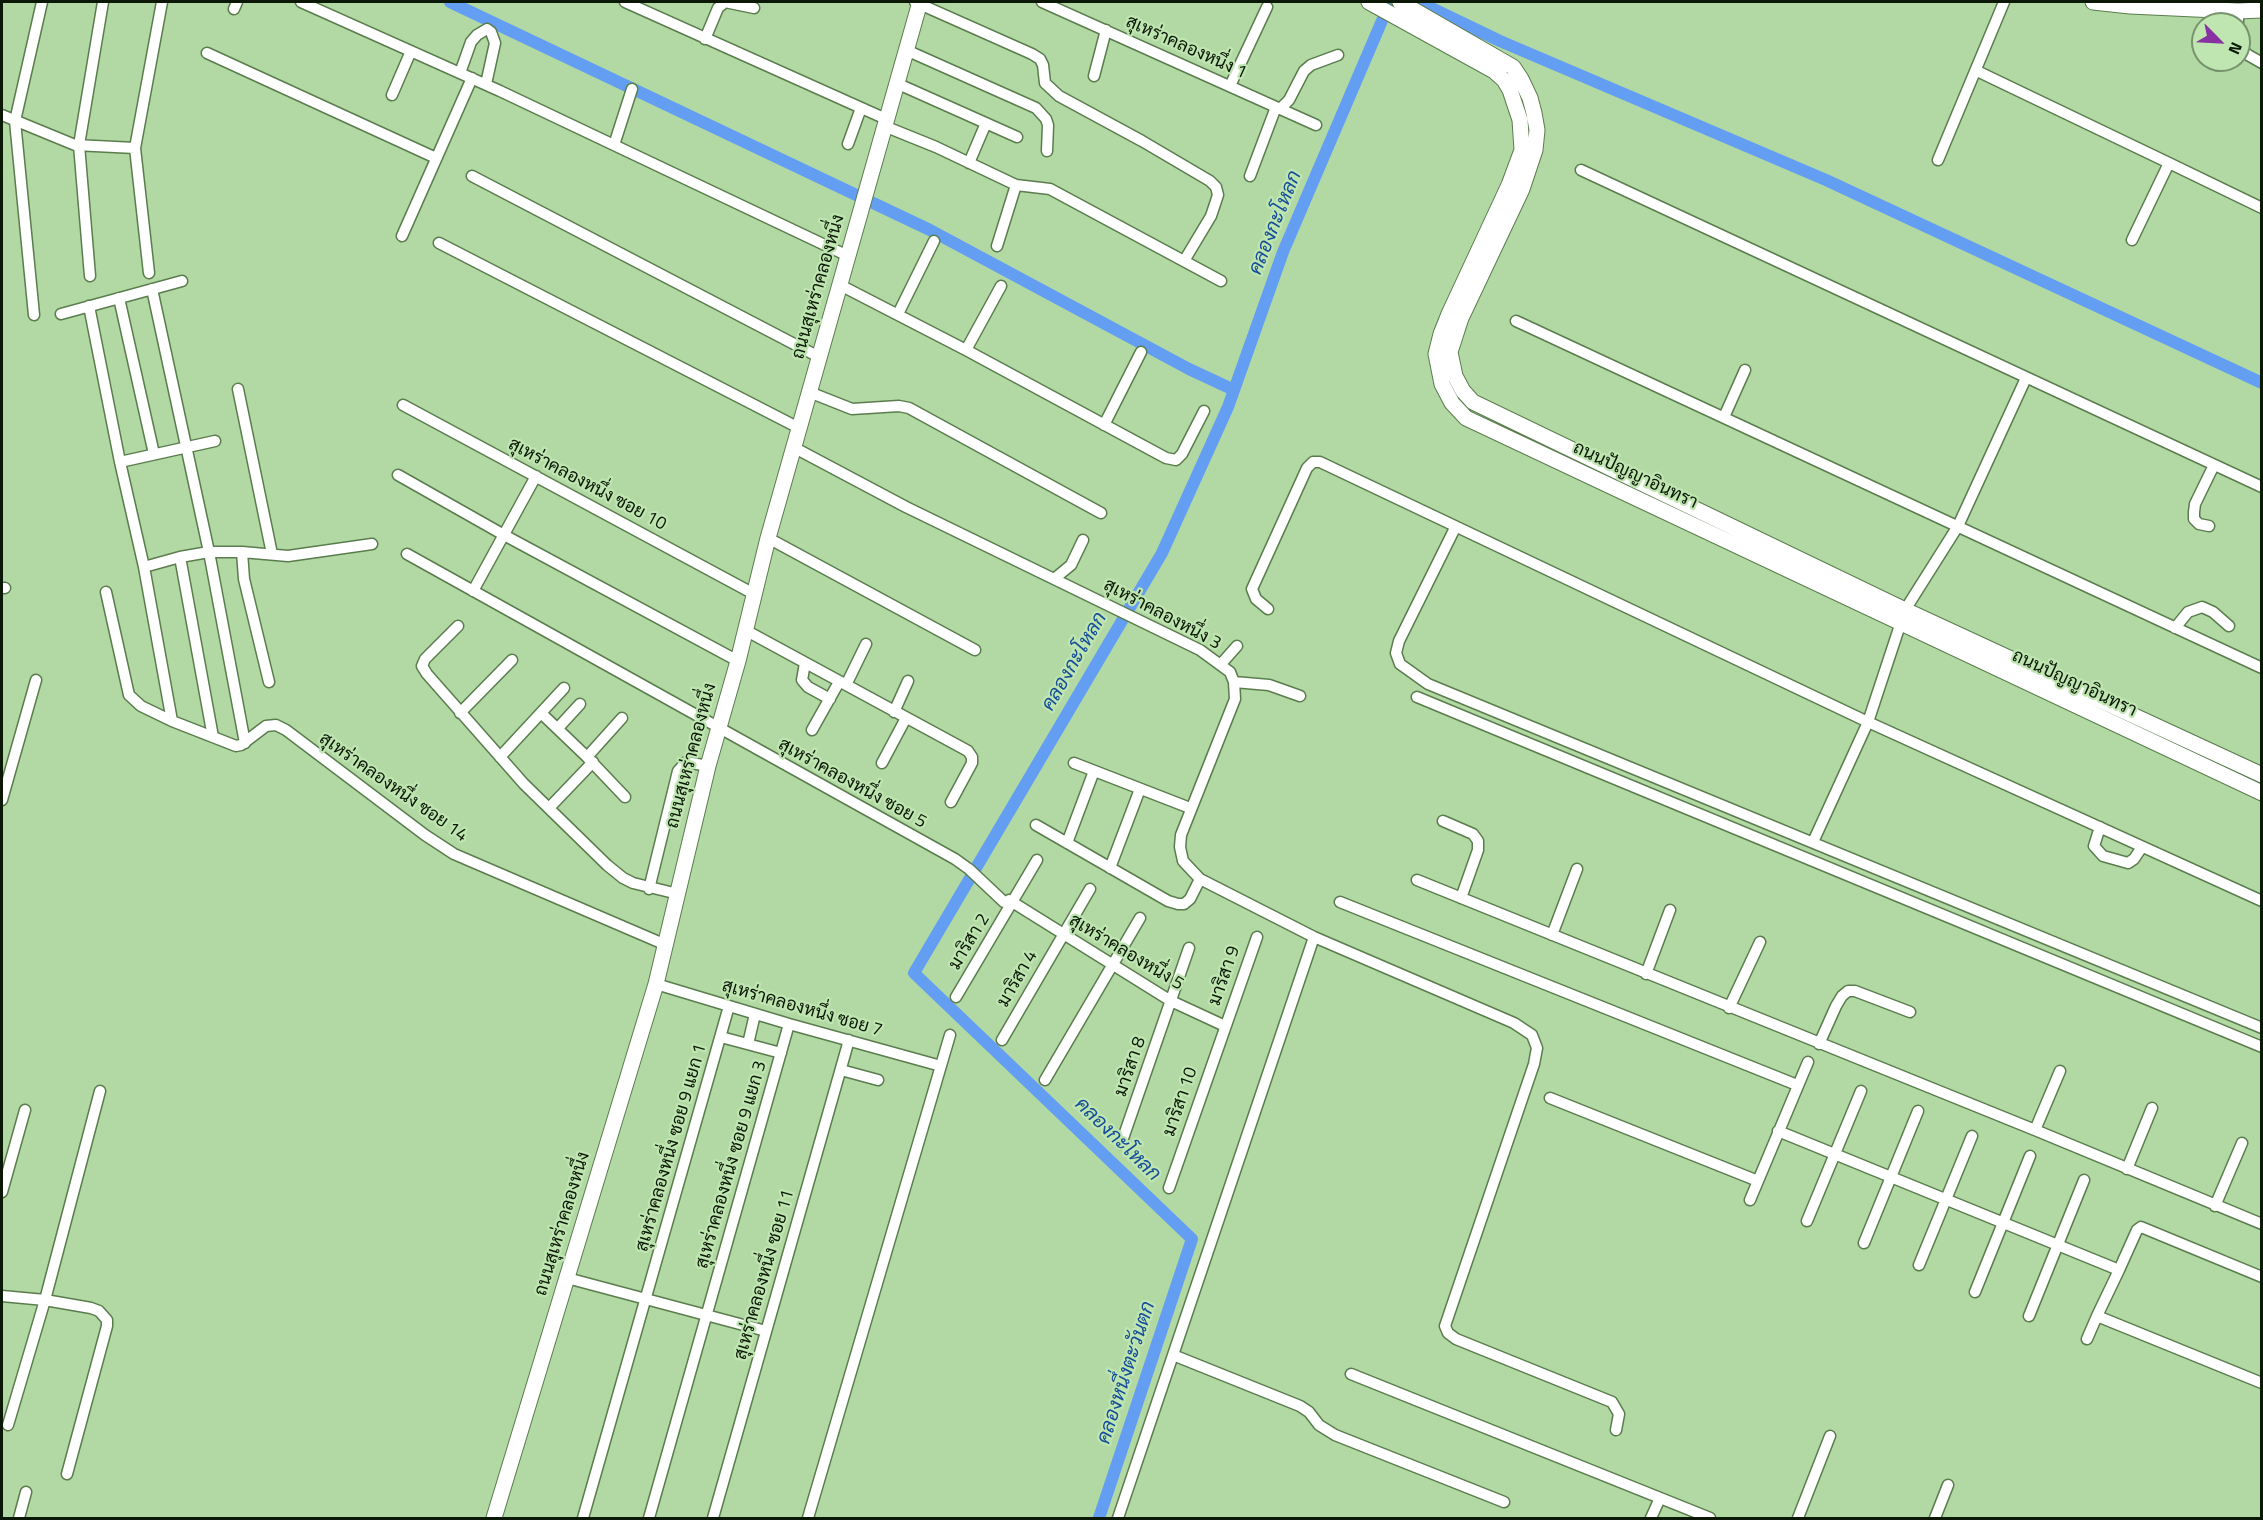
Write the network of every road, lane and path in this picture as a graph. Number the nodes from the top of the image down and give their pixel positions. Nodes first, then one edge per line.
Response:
1 (42, 2) edge
2 (103, 2) edge
3 (162, 2) edge
4 (301, 2) edge
5 (625, 2) edge
6 (918, 2) edge
7 (1042, 2) edge
8 (1370, 2) edge
9 (2004, 2) edge
10 (2093, 2) edge
11 (1403, 3) edge
12 (1267, 7) dead end
13 (753, 8) dead end
14 (2191, 12) edge
15 (1106, 30) junction
16 (705, 39) junction
17 (906, 50) junction
18 (411, 51) junction
19 (207, 53) dead end
20 (1338, 55) dead end
21 (1977, 70) junction
22 (460, 73) junction
23 (1094, 76) dead end
24 (472, 78) junction
25 (896, 83) junction
26 (486, 84) junction
27 (1230, 86) junction
28 (632, 89) dead end
29 (392, 95) dead end
30 (861, 108) junction
31 (1278, 108) junction
32 (2, 115) edge
33 (15, 121) junction
34 (885, 122) junction
35 (986, 123) junction
36 (1316, 125) dead end
37 (1017, 137) dead end
38 (848, 144) dead end
39 (79, 145) junction
40 (614, 145) junction
41 (135, 148) junction
42 (1047, 151) dead end
43 (436, 158) junction
44 (1938, 160) dead end
45 (969, 163) junction
46 (2169, 163) junction
47 (1581, 170) dead end
48 (472, 176) dead end
49 (1250, 176) dead end
50 (1016, 185) junction
51 (2262, 208) edge
52 (402, 236) dead end
53 (2132, 240) dead end
54 (934, 241) dead end
55 (439, 243) dead end
56 (997, 246) dead end
57 (848, 256) junction
58 (1184, 261) junction
59 (149, 273) dead end
60 (90, 276) dead end
61 (182, 281) dead end
62 (1221, 281) dead end
63 (840, 285) junction
64 (1001, 286) dead end
65 (152, 289) junction
66 (119, 298) junction
67 (89, 306) junction
68 (61, 314) dead end
69 (898, 314) junction
70 (34, 315) dead end
71 (1516, 321) dead end
72 (966, 350) junction
73 (1142, 352) dead end
74 (819, 357) junction
75 (1745, 370) dead end
76 (2026, 378) junction
77 (238, 389) dead end
78 (809, 392) junction
79 (403, 405) dead end
80 (1204, 411) dead end
81 (1724, 417) junction
82 (1104, 424) junction
83 (799, 428) junction
84 (215, 441) dead end
85 (793, 447) junction
86 (187, 448) junction
87 (154, 454) junction
88 (120, 462) junction
89 (2214, 465) junction
90 (398, 475) dead end
91 (536, 476) junction
92 (2262, 487) edge
93 (1101, 513) dead end
94 (1958, 526) junction
95 (2209, 526) dead end
96 (1455, 528) junction
97 (504, 535) junction
98 (768, 538) junction
99 (1083, 540) dead end
100 (372, 544) dead end
101 (209, 552) junction
102 (242, 552) junction
103 (272, 554) junction
104 (407, 554) dead end
105 (180, 557) junction
106 (144, 567) junction
107 (1054, 579) junction
108 (473, 591) junction
109 (106, 592) dead end
110 (754, 594) junction
111 (1268, 609) dead end
112 (1904, 617) junction
113 (458, 626) dead end
114 (2229, 626) dead end
115 (2175, 628) junction
116 (745, 630) junction
117 (866, 644) dead end
118 (1237, 646) dead end
119 (975, 650) dead end
120 (513, 660) dead end
121 (738, 661) junction
122 (805, 663) junction
123 (1221, 664) junction
124 (2262, 668) edge
125 (36, 680) dead end
126 (909, 681) dead end
127 (269, 682) dead end
128 (1234, 682) junction
129 (843, 683) junction
130 (564, 688) dead end
131 (1300, 696) dead end
132 (1417, 697) dead end
133 (830, 699) junction
134 (580, 704) dead end
135 (894, 712) junction
136 (460, 713) junction
137 (541, 713) junction
138 (622, 718) dead end
139 (906, 718) junction
140 (172, 721) junction
141 (1868, 722) junction
142 (558, 729) junction
143 (718, 729) junction
144 (812, 730) dead end
145 (213, 737) junction
146 (245, 743) junction
147 (500, 757) junction
148 (590, 759) junction
149 (882, 763) dead end
150 (1074, 763) dead end
151 (708, 766) junction
152 (1094, 771) junction
153 (2262, 775) edge
154 (1140, 789) junction
155 (2262, 794) edge
156 (625, 797) dead end
157 (2, 800) edge
158 (951, 802) dead end
159 (549, 808) junction
160 (1190, 808) junction
161 (1443, 821) dead end
162 (1036, 825) dead end
163 (2100, 828) junction
164 (1797, 835) junction
165 (1813, 842) junction
166 (1067, 843) junction
167 (1824, 846) junction
168 (2142, 847) junction
169 (1790, 852) junction
170 (1038, 860) dead end
171 (1817, 864) junction
172 (969, 868) joint
173 (1110, 868) junction
174 (1577, 868) dead end
175 (1200, 879) junction
176 (1417, 880) dead end
177 (649, 889) junction
178 (1090, 889) dead end
179 (678, 894) junction
180 (1461, 898) junction
181 (2262, 901) edge
182 (1341, 902) dead end
183 (1012, 904) junction
184 (1670, 910) dead end
185 (1140, 918) dead end
186 (1063, 935) junction
187 (1552, 935) junction
188 (1257, 937) dead end
189 (1314, 937) junction
190 (1760, 942) dead end
191 (666, 945) junction
192 (1189, 948) dead end
193 (1113, 965) junction
194 (1646, 974) junction
195 (656, 984) junction
196 (956, 997) dead end
197 (1171, 1001) junction
198 (729, 1006) junction
199 (1729, 1008) junction
200 (1910, 1012) dead end
201 (755, 1014) junction
202 (789, 1024) junction
203 (1225, 1026) junction
204 (2262, 1028) edge
205 (950, 1035) dead end
206 (721, 1036) junction
207 (849, 1040) junction
208 (1002, 1040) dead end
209 (748, 1044) junction
210 (1819, 1044) junction
211 (2262, 1047) edge
212 (781, 1053) junction
213 (1808, 1062) dead end
214 (940, 1066) junction
215 (841, 1070) junction
216 (2060, 1071) dead end
217 (878, 1080) dead end
218 (1045, 1080) dead end
219 (1797, 1085) junction
220 (100, 1091) dead end
221 (1861, 1091) dead end
222 (1550, 1098) dead end
223 (2152, 1108) dead end
224 (24, 1110) dead end
225 (1918, 1111) dead end
226 (2035, 1130) junction
227 (1778, 1131) junction
228 (1971, 1136) dead end
229 (2242, 1143) dead end
230 (1122, 1144) dead end
231 (1835, 1154) junction
232 (2030, 1156) dead end
233 (2127, 1169) junction
234 (1892, 1178) junction
235 (2084, 1180) dead end
236 (1758, 1181) junction
237 (1168, 1188) dead end
238 (2, 1192) edge
239 (1750, 1200) dead end
240 (1946, 1200) junction
241 (2215, 1206) junction
242 (1807, 1221) dead end
243 (2003, 1223) junction
244 (2262, 1224) edge
245 (1864, 1243) dead end
246 (2059, 1246) junction
247 (1919, 1265) dead end
248 (2119, 1270) junction
249 (2262, 1277) edge
250 (567, 1278) junction
251 (1975, 1292) dead end
252 (2, 1296) edge
253 (646, 1299) junction
254 (45, 1300) junction
255 (706, 1314) junction
256 (2029, 1316) dead end
257 (2097, 1316) junction
258 (766, 1330) junction
259 (2087, 1339) dead end
260 (1173, 1355) junction
261 (1351, 1374) dead end
262 (2262, 1383) edge
263 (8, 1425) dead end
264 (1616, 1430) dead end
265 (1830, 1436) dead end
266 (67, 1474) dead end
267 (1948, 1485) dead end
268 (26, 1492) dead end
269 (1659, 1498) junction
270 (1504, 1502) dead end
271 (19, 1518) edge
272 (494, 1518) edge
273 (583, 1518) edge
274 (649, 1518) edge
275 (713, 1518) edge
276 (808, 1518) edge
277 (1118, 1518) edge
278 (1651, 1518) edge
279 (1710, 1518) edge
280 (1798, 1518) edge
281 (1935, 1518) edge

1 - 33 street
2 - 39 street
3 - 41 street
4 - 18 street
5 - 16 street
6 - 17 street, ถนนสุเหร่าคลองหนึ่ง
6 - 58 street
7 - 15 street, สุเหร่าคลองหนึ่ง 1
8 - 112 street, ถนนปัญญาอินทรา
9 - 21 street
10 - 14 street
11 - 112 street, ถนนปัญญาอินทรา
12 - 27 street
13 - 16 street
15 - 23 street
15 - 27 street, สุเหร่าคลองหนึ่ง 1
16 - 30 street
17 - 25 street, ถนนสุเหร่าคลองหนึ่ง
17 - 42 street
18 - 22 street
18 - 29 street
19 - 43 street
20 - 31 street
21 - 44 street
21 - 46 street
22 - 24 street
22 - 26 street
24 - 26 street
24 - 43 street
25 - 34 street, ถนนสุเหร่าคลองหนึ่ง
25 - 35 street
26 - 40 street
27 - 31 street, สุเหร่าคลองหนึ่ง 1
28 - 40 street
30 - 34 street
30 - 38 street
31 - 36 street, สุเหร่าคลองหนึ่ง 1
31 - 49 street
32 - 33 street
33 - 39 street
33 - 70 street
34 - 45 street
34 - 57 street, ถนนสุเหร่าคลองหนึ่ง
35 - 37 street
35 - 45 street
39 - 41 street
39 - 60 street
40 - 57 street
41 - 59 street
43 - 52 street
45 - 50 street
46 - 51 street
46 - 53 street
47 - 76 street
48 - 74 street
50 - 56 street
50 - 58 street
54 - 69 street
55 - 83 street
57 - 63 street, ถนนสุเหร่าคลองหนึ่ง
58 - 62 street
61 - 65 street
63 - 69 street
63 - 74 street, ถนนสุเหร่าคลองหนึ่ง
64 - 72 street
65 - 66 street
65 - 86 street
66 - 67 street
66 - 87 street
67 - 68 street
67 - 88 street
69 - 72 street
71 - 81 street
72 - 82 street
73 - 82 street
74 - 78 street, ถนนสุเหร่าคลองหนึ่ง
75 - 81 street
76 - 89 street
76 - 94 street
77 - 103 street
78 - 83 street, ถนนสุเหร่าคลองหนึ่ง
78 - 93 street
79 - 91 street, สุเหร่าคลองหนึ่ง ซอย 10
80 - 82 street
81 - 94 street
83 - 85 street, ถนนสุเหร่าคลองหนึ่ง
84 - 86 street
85 - 98 street, ถนนสุเหร่าคลองหนึ่ง
85 - 107 street, สุเหร่าคลองหนึ่ง 3
86 - 87 street
86 - 101 street
87 - 88 street
88 - 106 street
89 - 92 street
89 - 95 street
90 - 97 street
91 - 97 street
91 - 110 street, สุเหร่าคลองหนึ่ง ซอย 10
94 - 112 street
94 - 115 street
96 - 111 street
96 - 141 street
96 - 164 street
97 - 108 street
97 - 121 street
98 - 110 street, ถนนสุเหร่าคลองหนึ่ง
98 - 119 street
99 - 107 street
100 - 103 street
101 - 102 street
101 - 105 street
101 - 146 street
102 - 103 street
102 - 127 street
104 - 108 street, สุเหร่าคลองหนึ่ง ซอย 5
105 - 106 street
105 - 145 street
106 - 140 street
107 - 123 street, สุเหร่าคลองหนึ่ง 3
108 - 143 street, สุเหร่าคลองหนึ่ง ซอย 5
109 - 140 street
110 - 116 street, ถนนสุเหร่าคลองหนึ่ง
112 - 141 street
112 - 153 street, ถนนปัญญาอินทรา
112 - 155 street, ถนนปัญญาอินทรา
113 - 136 street
114 - 115 street
115 - 124 street
116 - 121 street, ถนนสุเหร่าคลองหนึ่ง
116 - 122 street
117 - 129 street
118 - 123 street
120 - 136 street
121 - 143 street, ถนนสุเหร่าคลองหนึ่ง
122 - 129 street
122 - 133 street
123 - 128 street, สุเหร่าคลองหนึ่ง 3
125 - 157 street
126 - 135 street
128 - 131 street
128 - 160 street
129 - 133 street
129 - 135 street
130 - 137 street
132 - 169 street
133 - 144 street
134 - 142 street
135 - 139 street
136 - 147 street
137 - 142 street
137 - 147 street
138 - 148 street
139 - 149 street
139 - 158 street
140 - 145 street
141 - 163 street
141 - 165 street
142 - 148 street
143 - 151 street, ถนนสุเหร่าคลองหนึ่ง
143 - 172 street, สุเหร่าคลองหนึ่ง ซอย 5
145 - 146 street
146 - 191 street, สุเหร่าคลองหนึ่ง ซอย 14
147 - 159 street
148 - 156 street
148 - 159 street
150 - 152 street
151 - 177 street
151 - 179 street, ถนนสุเหร่าคลองหนึ่ง
152 - 154 street
152 - 166 street
154 - 160 street
154 - 173 street
159 - 177 street
160 - 175 street
161 - 180 street
162 - 166 street
163 - 168 street
163 - 168 street
164 - 165 street
164 - 169 street
165 - 167 street
166 - 173 street
167 - 171 street
167 - 204 street
168 - 181 street
169 - 171 street
170 - 183 street, มาริสา 2
171 - 211 street
172 - 183 street, สุเหร่าคลองหนึ่ง 5
173 - 175 street
174 - 187 street
175 - 189 street
176 - 180 street
177 - 179 street
178 - 186 street, มาริสา 4
179 - 191 street, ถนนสุเหร่าคลองหนึ่ง
180 - 187 street
182 - 219 street
183 - 186 street, สุเหร่าคลองหนึ่ง 5
183 - 196 street, มาริสา 2
184 - 194 street
185 - 193 street
186 - 193 street, สุเหร่าคลองหนึ่ง 5
186 - 208 street, มาริสา 4
187 - 194 street
188 - 203 street, มาริสา 9
189 - 260 street
189 - 264 street
190 - 199 street
191 - 195 street, ถนนสุเหร่าคลองหนึ่ง
192 - 197 street, มาริสา 8
193 - 197 street, สุเหร่าคลองหนึ่ง 5
193 - 218 street
194 - 199 street
195 - 198 street, สุเหร่าคลองหนึ่ง ซอย 7
195 - 250 street, ถนนสุเหร่าคลองหนึ่ง
197 - 203 street, สุเหร่าคลองหนึ่ง 5
197 - 230 street, มาริสา 8
198 - 201 street, สุเหร่าคลองหนึ่ง ซอย 7
198 - 206 street, สุเหร่าคลองหนึ่ง ซอย 9 แยก 1
199 - 210 street
200 - 210 street
201 - 202 street, สุเหร่าคลองหนึ่ง ซอย 7
201 - 209 street
202 - 207 street, สุเหร่าคลองหนึ่ง ซอย 7
202 - 212 street, สุเหร่าคลองหนึ่ง ซอย 9 แยก 3
203 - 237 street, มาริสา 10
205 - 214 street
206 - 209 street
206 - 253 street, สุเหร่าคลองหนึ่ง ซอย 9 แยก 1
207 - 214 street, สุเหร่าคลองหนึ่ง ซอย 7
207 - 215 street, สุเหร่าคลองหนึ่ง ซอย 11
209 - 212 street
210 - 226 street
212 - 255 street, สุเหร่าคลองหนึ่ง ซอย 9 แยก 3
213 - 219 street
214 - 276 street
215 - 217 street
215 - 258 street, สุเหร่าคลองหนึ่ง ซอย 11
216 - 226 street
219 - 227 street
220 - 254 street
221 - 231 street
222 - 236 street
223 - 233 street
224 - 238 street
225 - 234 street
226 - 233 street
227 - 231 street
227 - 236 street
228 - 240 street
229 - 241 street
231 - 234 street
231 - 242 street
232 - 243 street
233 - 241 street
234 - 240 street
234 - 245 street
235 - 246 street
236 - 239 street
240 - 243 street
240 - 247 street
241 - 244 street
243 - 246 street
243 - 251 street
246 - 248 street
246 - 256 street
248 - 249 street
248 - 257 street
250 - 253 street
250 - 272 street, ถนนสุเหร่าคลองหนึ่ง
252 - 254 street
253 - 255 street
253 - 273 street, สุเหร่าคลองหนึ่ง ซอย 9 แยก 1
254 - 263 street
254 - 266 street
255 - 258 street
255 - 274 street, สุเหร่าคลองหนึ่ง ซอย 9 แยก 3
257 - 259 street
257 - 262 street
258 - 275 street, สุเหร่าคลองหนึ่ง ซอย 11
260 - 270 street
260 - 277 street
261 - 269 street
265 - 280 street
267 - 281 street
268 - 271 street
269 - 278 street
269 - 279 street

